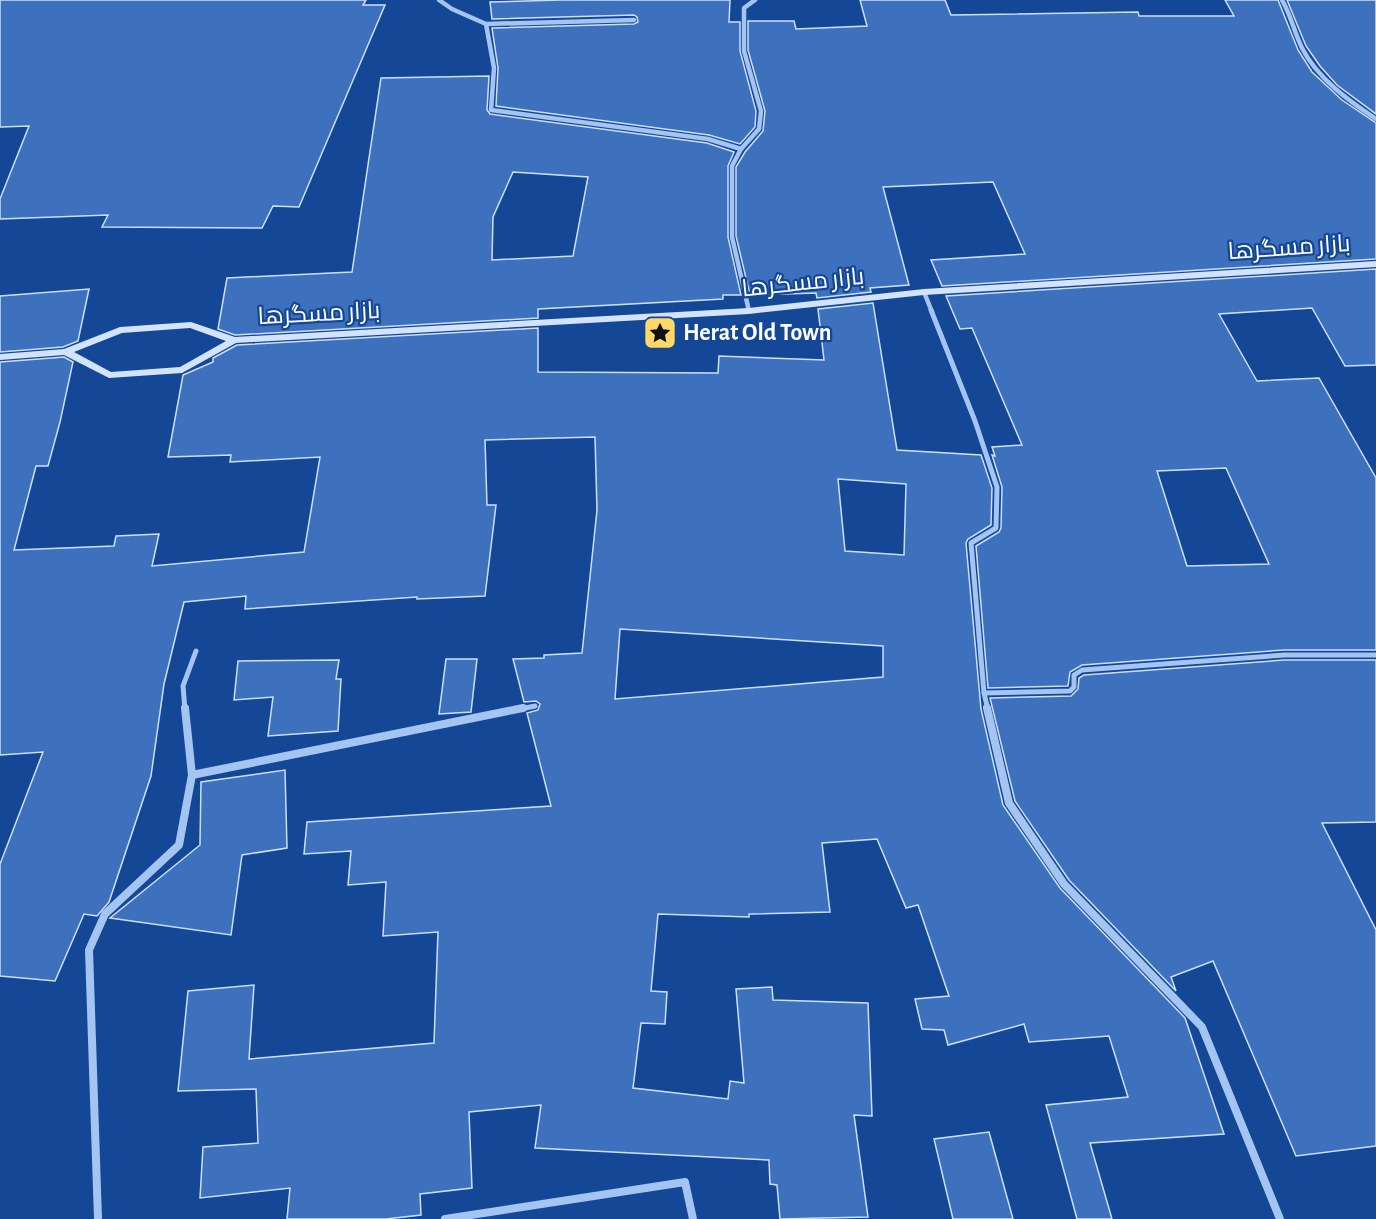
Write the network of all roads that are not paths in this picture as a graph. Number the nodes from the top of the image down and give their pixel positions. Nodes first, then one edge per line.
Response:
1 (439, 0) edge
2 (755, 0) edge
3 (1282, 0) edge
4 (634, 20) dead end
5 (486, 24) junction
6 (1376, 119) edge
7 (741, 149) junction
8 (1376, 264) edge
9 (924, 292) junction
10 (749, 311) junction
11 (234, 340) junction
12 (66, 352) junction
13 (0, 357) edge
14 (196, 651) dead end
15 (1376, 655) edge
16 (984, 693) junction
17 (535, 706) dead end
18 (192, 775) junction
19 (98, 1219) edge
20 (445, 1219) edge
21 (693, 1219) edge
22 (1280, 1219) edge

1 - 5 street
2 - 7 street
3 - 6 street
4 - 5 street
5 - 7 street
7 - 10 street
8 - 9 street, بازار مسگرها
9 - 10 street, بازار مسگرها
9 - 16 street
10 - 11 street, بازار مسگرها
11 - 12 street, بازار مسگرها
11 - 12 street, بازار مسگرها
12 - 13 street, بازار مسگرها
14 - 18 street
15 - 16 street
16 - 22 street
17 - 18 street
18 - 19 street
20 - 21 street

